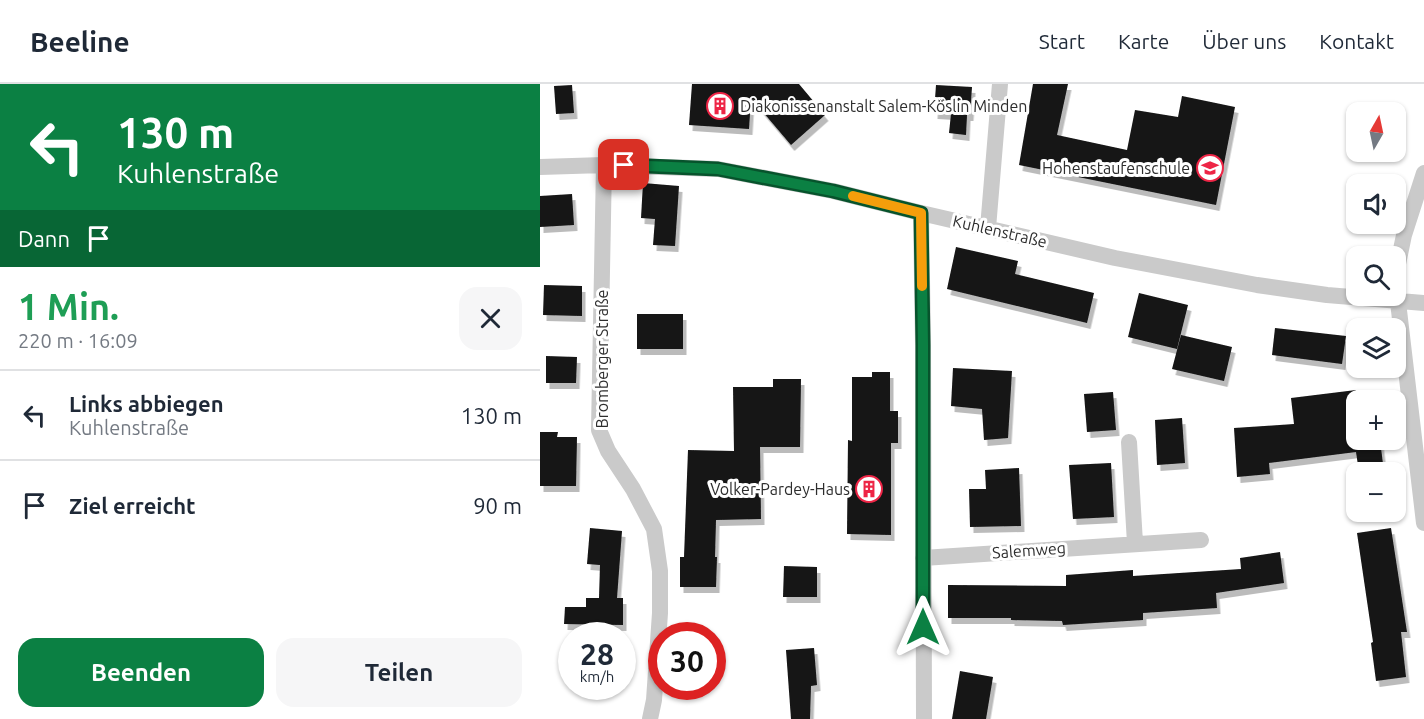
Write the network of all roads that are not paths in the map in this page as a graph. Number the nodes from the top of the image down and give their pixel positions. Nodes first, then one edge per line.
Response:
1 (1000, 84) edge
2 (604, 165) junction
3 (540, 167) edge
4 (1424, 173) edge
5 (921, 213) junction
6 (988, 228) junction
7 (1402, 246) edge
8 (1346, 297) edge
9 (1406, 302) edge
10 (1424, 303) edge
11 (1398, 306) edge
12 (1129, 442) dead end
13 (1424, 523) edge
14 (1201, 540) dead end
15 (1135, 543) junction
16 (923, 558) junction
17 (650, 719) edge
18 (924, 719) edge

1 - 6 street
2 - 3 street, Kuhlenstraße
2 - 5 street, Kuhlenstraße
2 - 17 street, Bromberger Straße
4 - 7 street
5 - 6 street, Kuhlenstraße
5 - 16 street
6 - 8 street, Kuhlenstraße
9 - 10 street, Kuhlenstraße
11 - 13 street
12 - 15 street
14 - 15 street, Salemweg
15 - 16 street, Salemweg
16 - 18 street

